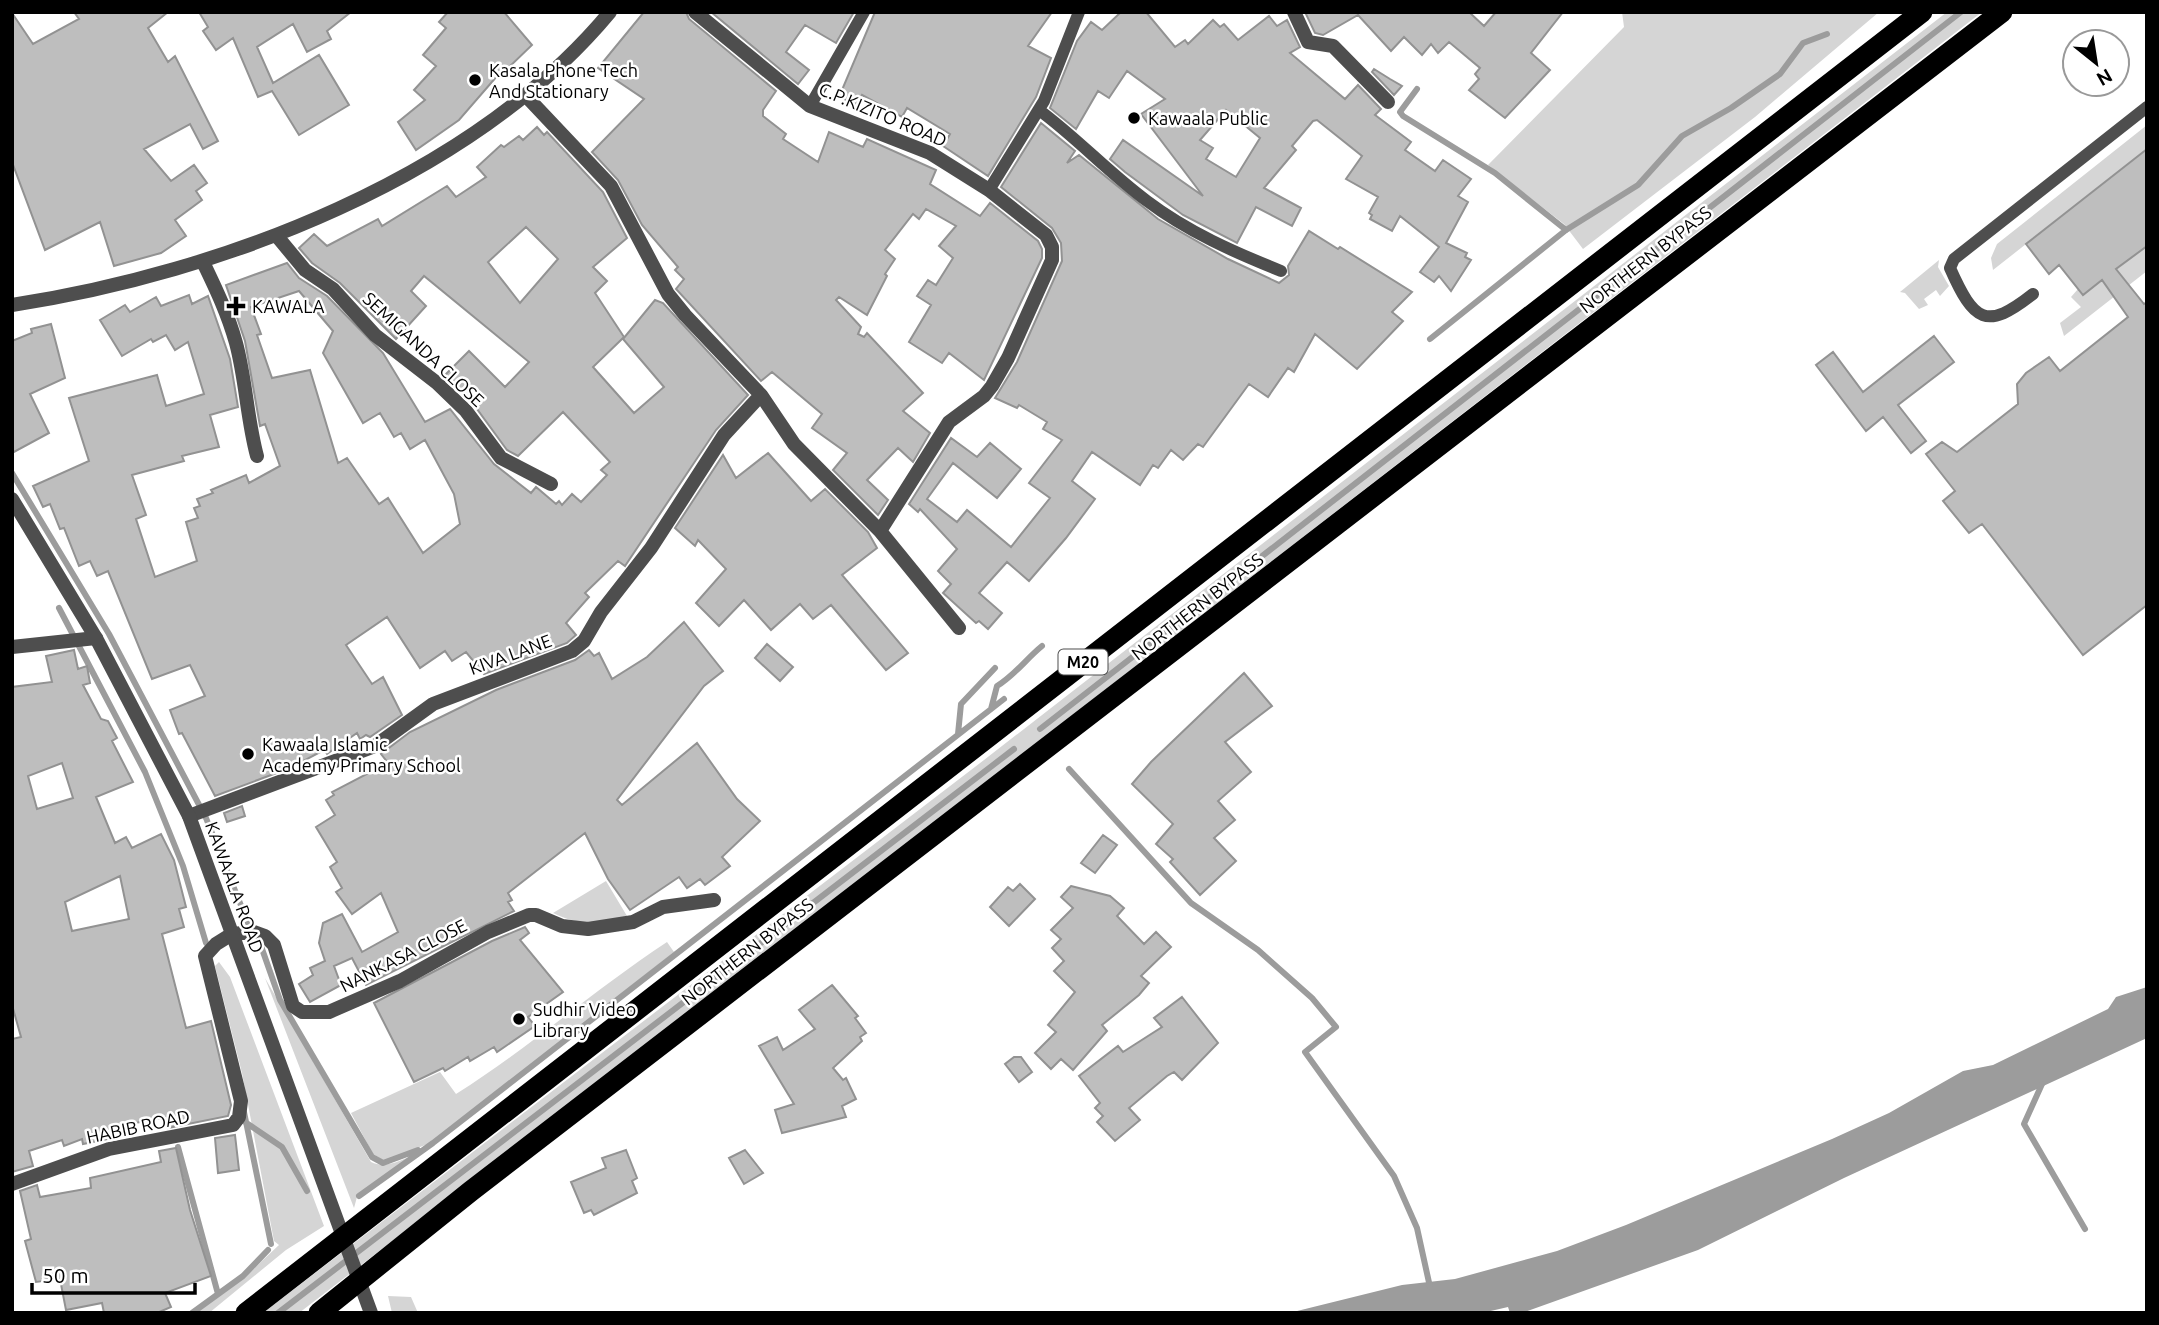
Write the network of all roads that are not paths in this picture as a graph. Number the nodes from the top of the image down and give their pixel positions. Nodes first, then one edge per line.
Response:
1 (610, 12) edge
2 (695, 12) edge
3 (864, 12) edge
4 (1079, 12) edge
5 (1294, 12) edge
6 (1923, 12) edge
7 (2002, 12) edge
8 (526, 96) junction
9 (1388, 102) dead end
10 (810, 106) junction
11 (2147, 107) edge
12 (1039, 110) junction
13 (989, 190) junction
14 (276, 235) junction
15 (202, 262) junction
16 (1281, 271) dead end
17 (2033, 294) dead end
18 (12, 305) edge
19 (761, 395) junction
20 (257, 456) dead end
21 (551, 484) dead end
22 (12, 499) edge
23 (880, 531) junction
24 (959, 628) dead end
25 (96, 638) junction
26 (12, 647) edge
27 (189, 816) junction
28 (714, 900) dead end
29 (232, 934) junction
30 (12, 1184) edge
31 (370, 1311) edge
32 (246, 1313) edge
33 (320, 1313) edge

1 - 8 street
2 - 10 street, C.P.KIZITO ROAD
3 - 10 lane
4 - 12 lane
5 - 9 street
6 - 32 highway, NORTHERN BYPASS / M20
7 - 33 highway, NORTHERN BYPASS
8 - 14 street
8 - 19 street
10 - 13 street, C.P.KIZITO ROAD
11 - 17 lane
12 - 13 lane
12 - 16 lane
13 - 23 street, C.P.KIZITO ROAD
14 - 15 street
14 - 21 street, SEMIGANDA CLOSE
15 - 18 street
15 - 20 street
19 - 23 street
19 - 27 street, KIVA LANE
22 - 25 street, KAWAALA ROAD
23 - 24 street
25 - 26 street
25 - 27 street, KAWAALA ROAD
27 - 29 street, KAWAALA ROAD
28 - 29 street, NANKASA CLOSE
29 - 30 street, HABIB ROAD
29 - 31 street, KAWAALA ROAD

